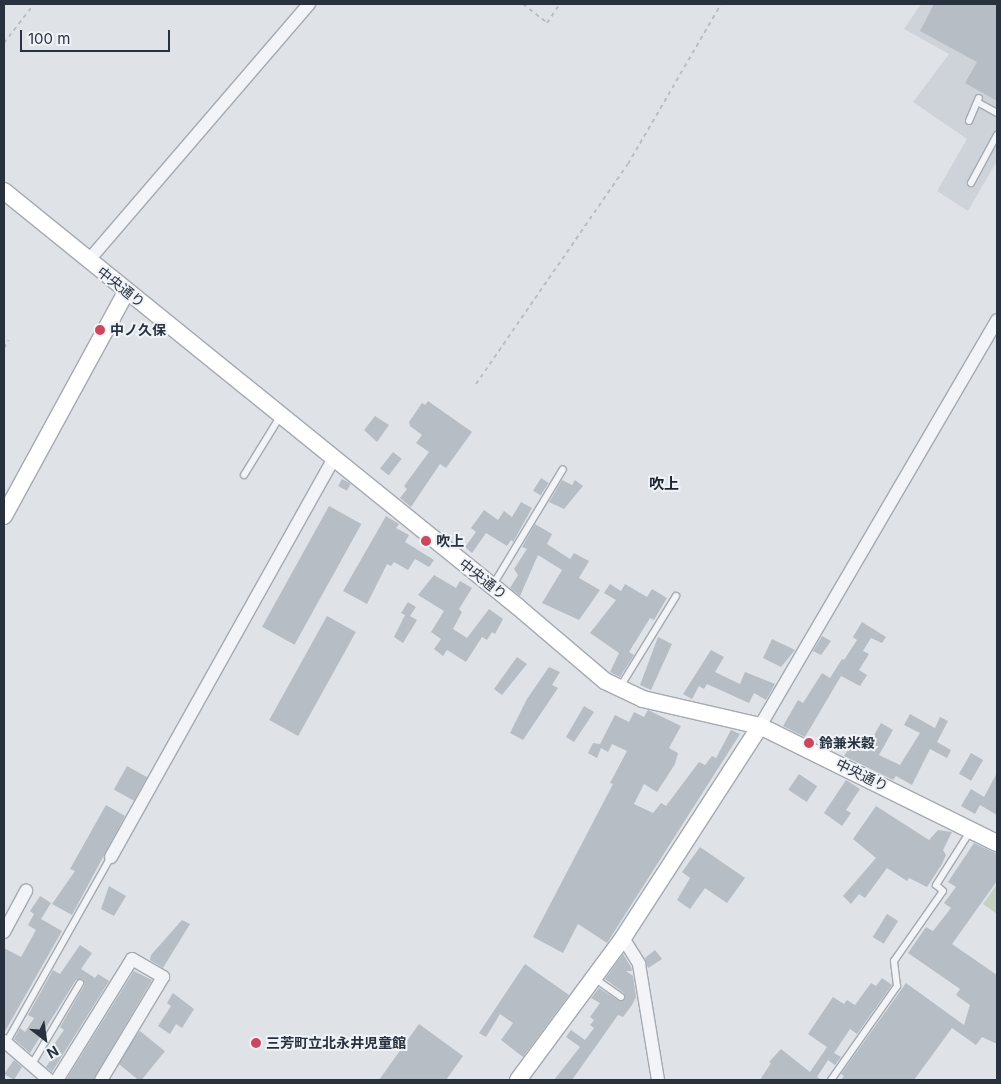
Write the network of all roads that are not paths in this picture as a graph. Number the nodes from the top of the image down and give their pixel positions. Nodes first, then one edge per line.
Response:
1 (309, 4) edge
2 (997, 113) edge
3 (969, 121) dead end
4 (997, 135) edge
5 (971, 183) dead end
6 (4, 191) edge
7 (88, 261) junction
8 (126, 292) junction
9 (997, 320) edge
10 (282, 416) junction
11 (334, 458) junction
12 (563, 469) dead end
13 (244, 475) dead end
14 (4, 516) edge
15 (492, 586) junction
16 (676, 596) dead end
17 (619, 688) junction
18 (760, 726) junction
19 (971, 829) junction
20 (997, 843) edge
21 (111, 856) joint
22 (26, 892) dead end
23 (4, 932) edge
24 (623, 938) junction
25 (594, 978) junction
26 (80, 983) dead end
27 (622, 997) dead end
28 (4, 1044) edge
29 (32, 1064) junction
30 (50, 1080) edge
31 (57, 1080) edge
32 (101, 1080) edge
33 (518, 1080) edge
34 (658, 1080) edge
35 (831, 1080) edge

1 - 7 street
2 - 3 lane
4 - 5 lane
6 - 7 street, 中央通り
7 - 8 street, 中央通り
8 - 10 street, 中央通り
8 - 14 street
9 - 18 street
10 - 11 street, 中央通り
10 - 13 lane
11 - 15 street, 中央通り
11 - 21 street
12 - 15 lane
15 - 17 street, 中央通り
16 - 17 lane
17 - 18 street, 中央通り
18 - 19 street, 中央通り
18 - 24 street
19 - 20 street, 中央通り
19 - 35 lane
21 - 28 lane
22 - 23 street
24 - 25 street
24 - 34 street
25 - 27 lane
25 - 33 street
26 - 29 lane
28 - 29 street
29 - 30 street
31 - 32 street

